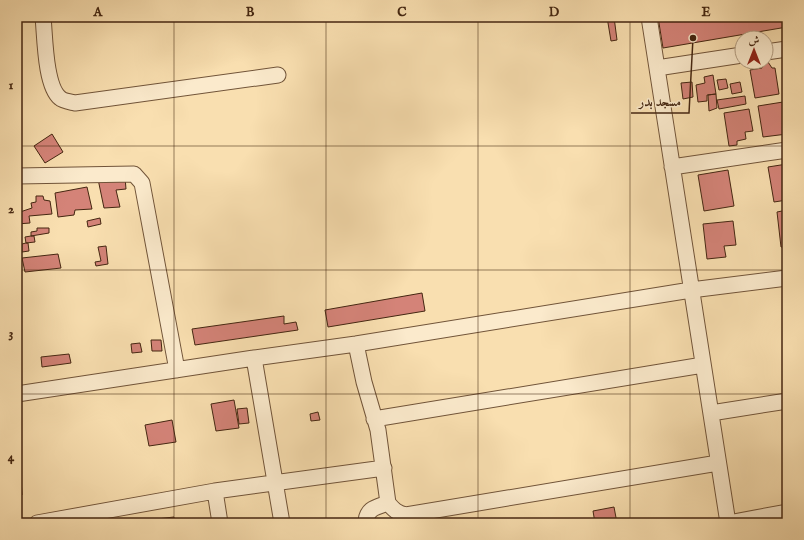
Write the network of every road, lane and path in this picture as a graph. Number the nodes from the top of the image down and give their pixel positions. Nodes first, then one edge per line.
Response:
1 (43, 17) edge
2 (649, 17) edge
3 (787, 49) edge
4 (774, 51) edge
5 (734, 56) edge
6 (657, 68) junction
7 (278, 75) dead end
8 (787, 150) edge
9 (672, 167) junction
10 (17, 176) edge
11 (787, 278) edge
12 (691, 290) junction
13 (356, 344) junction
14 (254, 358) junction
15 (703, 365) junction
16 (177, 370) junction
17 (17, 394) edge
18 (787, 401) edge
19 (710, 413) junction
20 (374, 419) junction
21 (718, 463) junction
22 (384, 468) junction
23 (275, 482) junction
24 (215, 491) junction
25 (388, 503) junction
26 (787, 512) edge
27 (37, 523) edge
28 (220, 523) edge
29 (282, 523) edge
30 (366, 523) edge
31 (728, 523) edge

1 - 7 street
2 - 6 street
3 - 4 street
5 - 6 street
6 - 9 street
8 - 9 street
9 - 12 street
10 - 16 street
11 - 12 street
12 - 13 street
12 - 15 street
13 - 14 street
13 - 20 street
14 - 16 street
14 - 23 street
15 - 19 street
15 - 20 street
16 - 17 street
18 - 19 street
19 - 21 street
20 - 22 street
21 - 25 street
21 - 31 street
22 - 23 street
22 - 25 street
23 - 24 street
23 - 29 street
24 - 27 street
24 - 28 street
25 - 30 street
26 - 31 street

